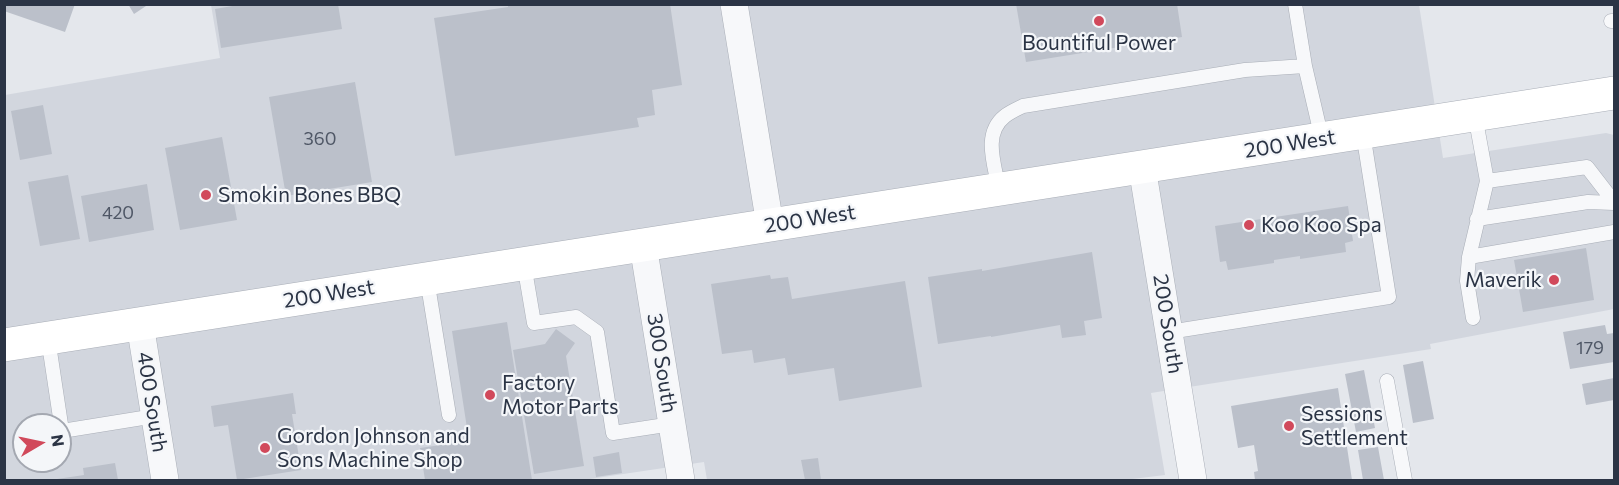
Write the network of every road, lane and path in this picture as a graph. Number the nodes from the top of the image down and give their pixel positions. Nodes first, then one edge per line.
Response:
1 (734, 4) edge
2 (1295, 4) edge
3 (1305, 66) junction
4 (1614, 93) edge
5 (1474, 115) junction
6 (1363, 133) junction
7 (1322, 139) junction
8 (1142, 167) junction
9 (1487, 181) junction
10 (999, 189) junction
11 (1614, 202) edge
12 (1477, 219) junction
13 (770, 225) junction
14 (1614, 232) edge
15 (643, 245) junction
16 (1469, 257) junction
17 (524, 264) junction
18 (427, 279) junction
19 (1473, 318) dead end
20 (140, 324) junction
21 (1169, 332) junction
22 (48, 338) junction
23 (4, 345) edge
24 (1387, 381) dead end
25 (449, 415) dead end
26 (155, 416) junction
27 (672, 424) junction
28 (165, 480) edge
29 (681, 480) edge
30 (1193, 480) edge
31 (1405, 480) edge

1 - 13 street
2 - 3 lane
3 - 7 lane
3 - 10 lane
4 - 5 main road, 200 West
5 - 6 main road, 200 West
5 - 9 lane
6 - 7 main road, 200 West
6 - 21 lane
7 - 8 main road, 200 West
8 - 10 main road, 200 West
8 - 21 street, 200 South
9 - 11 lane
9 - 12 lane
10 - 13 main road, 200 West
11 - 12 lane
12 - 16 lane
13 - 15 main road, 200 West
14 - 16 lane
15 - 17 main road, 200 West
15 - 27 street, 300 South
16 - 19 lane
17 - 18 main road, 200 West
17 - 27 lane
18 - 20 main road, 200 West
18 - 25 lane
20 - 22 main road, 200 West
20 - 26 street, 400 South
21 - 30 street, 200 South
22 - 23 main road, 200 West
22 - 26 lane
24 - 31 lane
26 - 28 street, 400 South
27 - 29 street, 300 South

